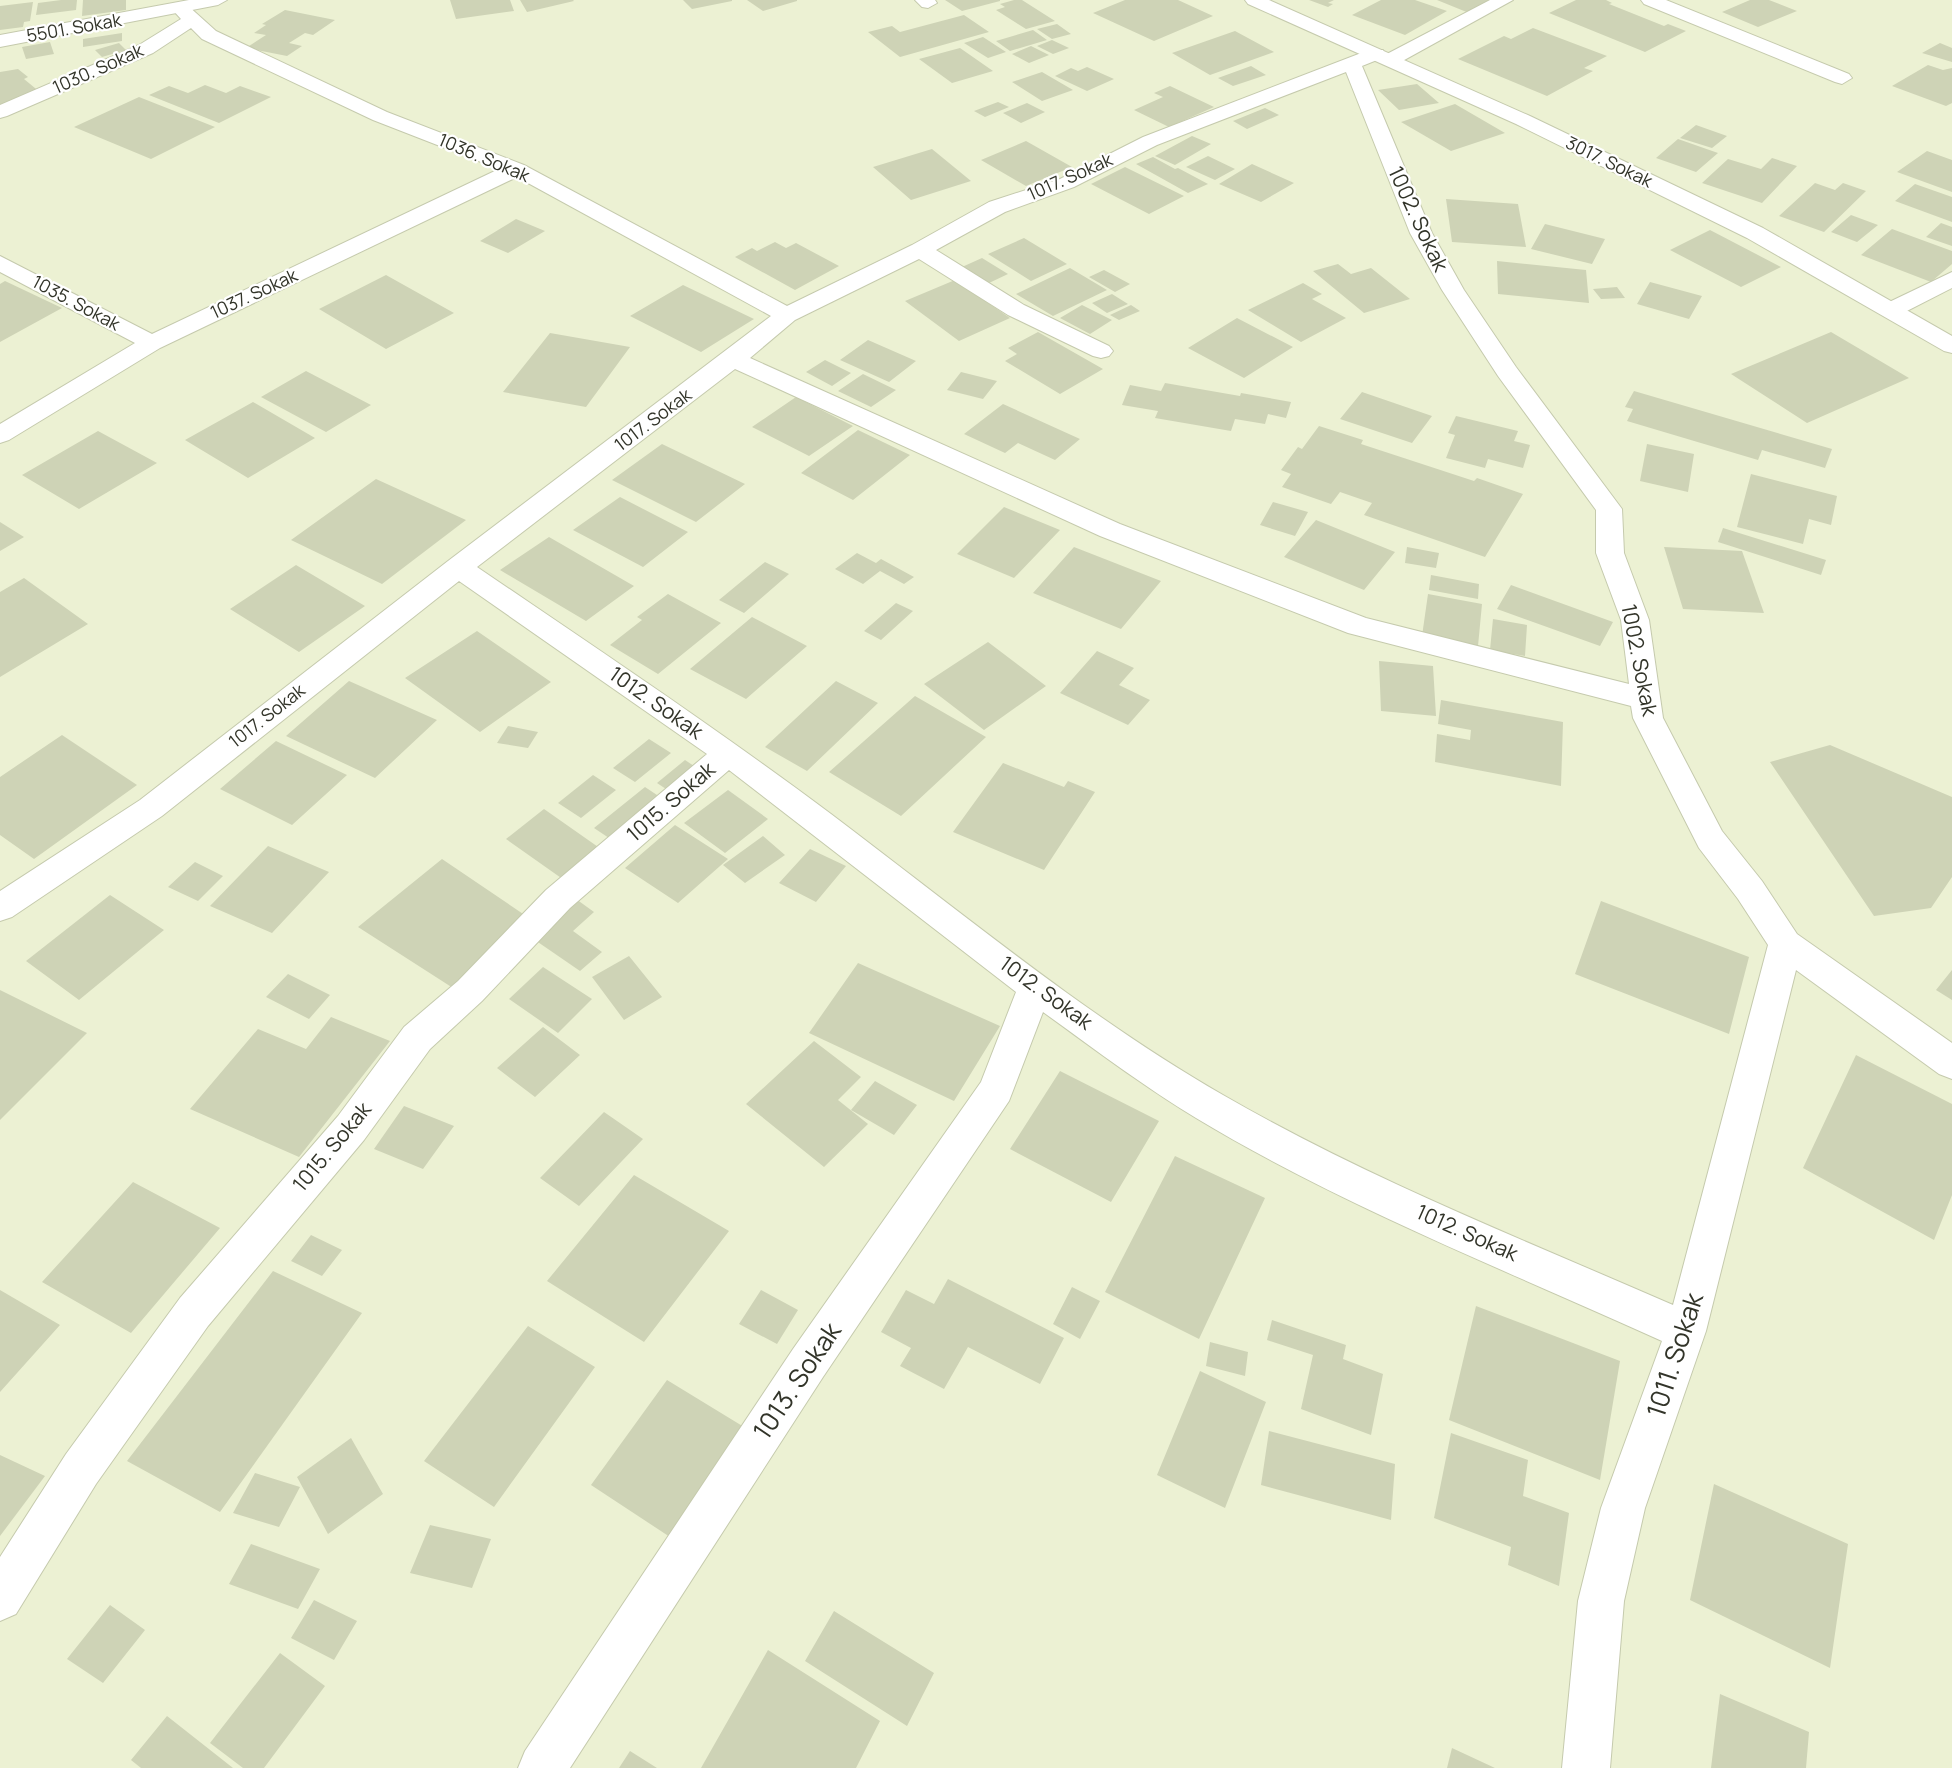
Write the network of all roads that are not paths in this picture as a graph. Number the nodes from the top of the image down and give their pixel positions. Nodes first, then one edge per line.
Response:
1 (218, 0) edge
2 (1254, 0) edge
3 (1504, 0) edge
4 (1650, 0) edge
5 (186, 14) junction
6 (0, 40) edge
7 (1373, 59) junction
8 (1842, 78) dead end
9 (0, 112) edge
10 (517, 169) junction
11 (920, 250) junction
12 (0, 263) edge
13 (1952, 279) edge
14 (1892, 310) junction
15 (787, 315) junction
16 (152, 343) junction
17 (1952, 346) edge
18 (1101, 351) dead end
19 (734, 359) junction
20 (0, 435) edge
21 (458, 567) junction
22 (1645, 699) junction
23 (728, 753) junction
24 (0, 908) edge
25 (1785, 944) junction
26 (1035, 987) junction
27 (1952, 1063) edge
28 (1686, 1331) junction
29 (0, 1598) edge
30 (542, 1768) edge
31 (1586, 1768) edge

1 - 5 street, 5501. Sokak
2 - 7 street, 3017. Sokak
3 - 7 street, 1017. Sokak
4 - 8 street
5 - 6 street, 5501. Sokak
5 - 9 street, 1030. Sokak
5 - 10 street, 1036. Sokak
7 - 11 street, 1017. Sokak
7 - 14 street, 3017. Sokak
7 - 22 street, 1002. Sokak
10 - 15 street, 1036. Sokak
10 - 16 street, 1037. Sokak
11 - 15 street, 1017. Sokak
11 - 18 street
12 - 16 street, 1035. Sokak
13 - 14 street
14 - 17 street, 3017. Sokak
15 - 19 street, 1017. Sokak
16 - 20 street, 1037. Sokak
19 - 21 street, 1017. Sokak
19 - 22 street
21 - 23 street, 1012. Sokak
21 - 24 street, 1017. Sokak
22 - 25 street, 1002. Sokak
23 - 26 street, 1012. Sokak
23 - 29 street, 1015. Sokak
25 - 27 street, 1002. Sokak
25 - 28 street, 1011. Sokak
26 - 28 street, 1012. Sokak
26 - 30 street, 1013. Sokak
28 - 31 street, 1011. Sokak

